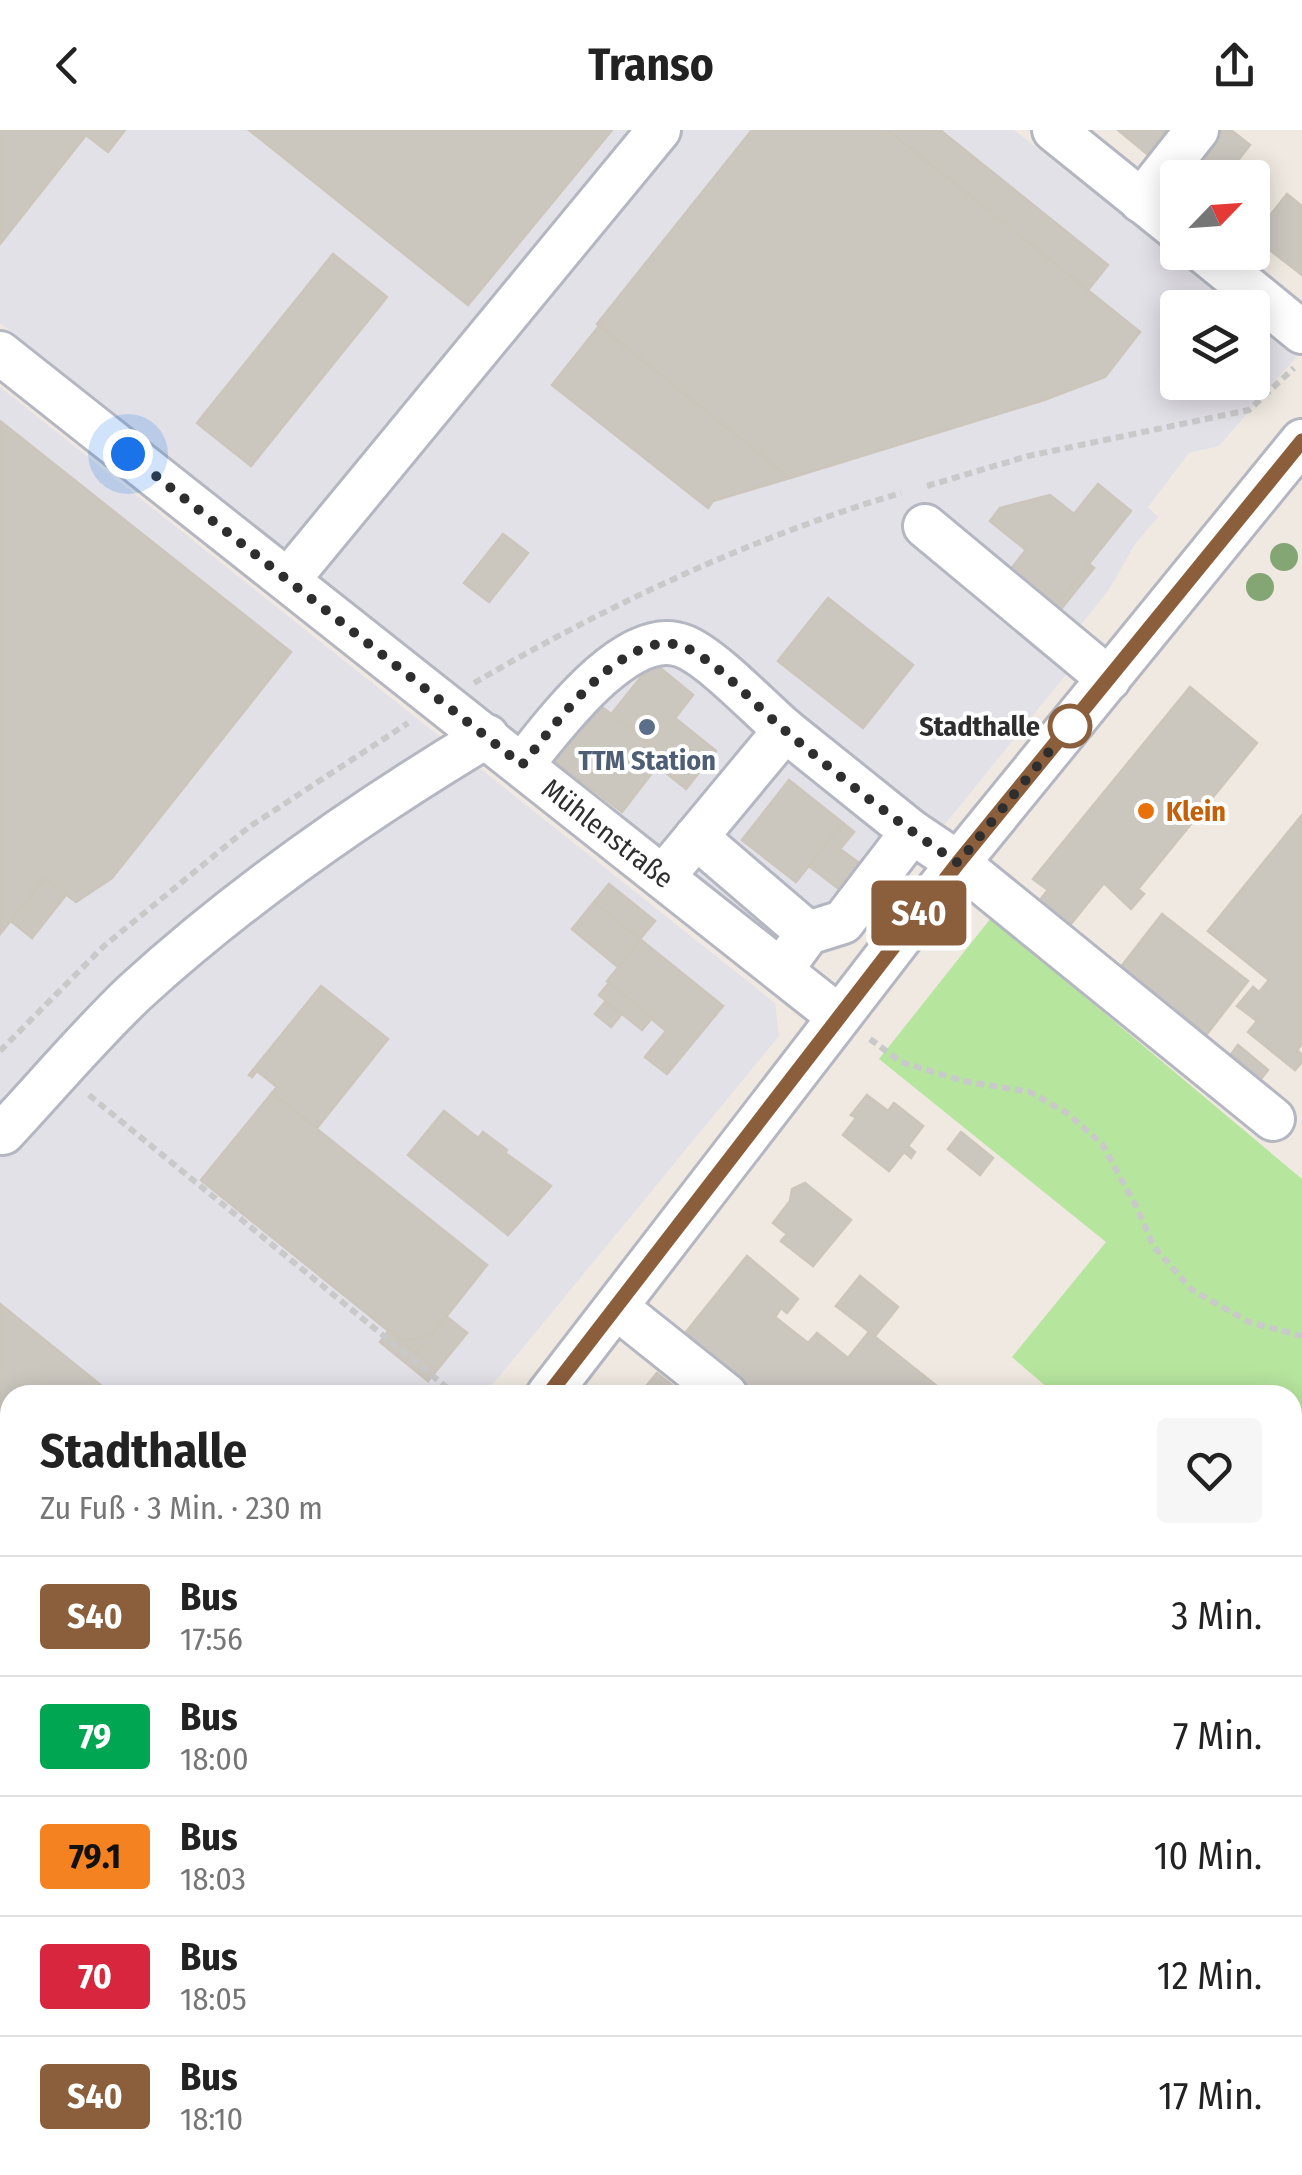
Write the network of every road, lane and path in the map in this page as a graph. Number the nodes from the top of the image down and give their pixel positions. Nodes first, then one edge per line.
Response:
1 (659, 130) edge
2 (1054, 130) edge
3 (1197, 130) edge
4 (1141, 201) junction
5 (1160, 216) edge
6 (1226, 270) edge
7 (1302, 332) edge
8 (0, 353) edge
9 (1302, 360) edge
10 (1302, 440) edge
11 (925, 526) dead end
12 (288, 580) junction
13 (1109, 678) junction
14 (442, 701) junction
15 (784, 730) junction
16 (487, 736) junction
17 (522, 765) junction
18 (912, 832) junction
19 (696, 837) junction
20 (958, 863) junction
21 (663, 877) junction
22 (808, 934) junction
23 (781, 970) junction
24 (838, 1016) junction
25 (0, 1051) edge
26 (60, 1072) junction
27 (1273, 1118) dead end
28 (3, 1133) dead end
29 (616, 1308) junction
30 (1302, 1336) edge
31 (444, 1385) edge
32 (559, 1385) edge
33 (713, 1385) edge

1 - 12 street
2 - 4 street
3 - 4 street
4 - 5 street
6 - 7 street
8 - 12 street, Mühlenstraße
9 - 14 path
10 - 13 street
11 - 13 street
12 - 14 street, Mühlenstraße
13 - 20 street
14 - 16 street, Mühlenstraße
14 - 25 path
15 - 17 street
15 - 18 street
15 - 19 street
16 - 17 street, Mühlenstraße
16 - 26 street
17 - 21 street, Mühlenstraße
18 - 20 street
18 - 22 street
19 - 21 street
19 - 22 street
20 - 24 street
20 - 27 street
21 - 23 street, Mühlenstraße
22 - 23 street
23 - 24 street, Mühlenstraße
24 - 29 street
24 - 30 path
26 - 28 street
26 - 31 path
29 - 32 street
29 - 33 street

